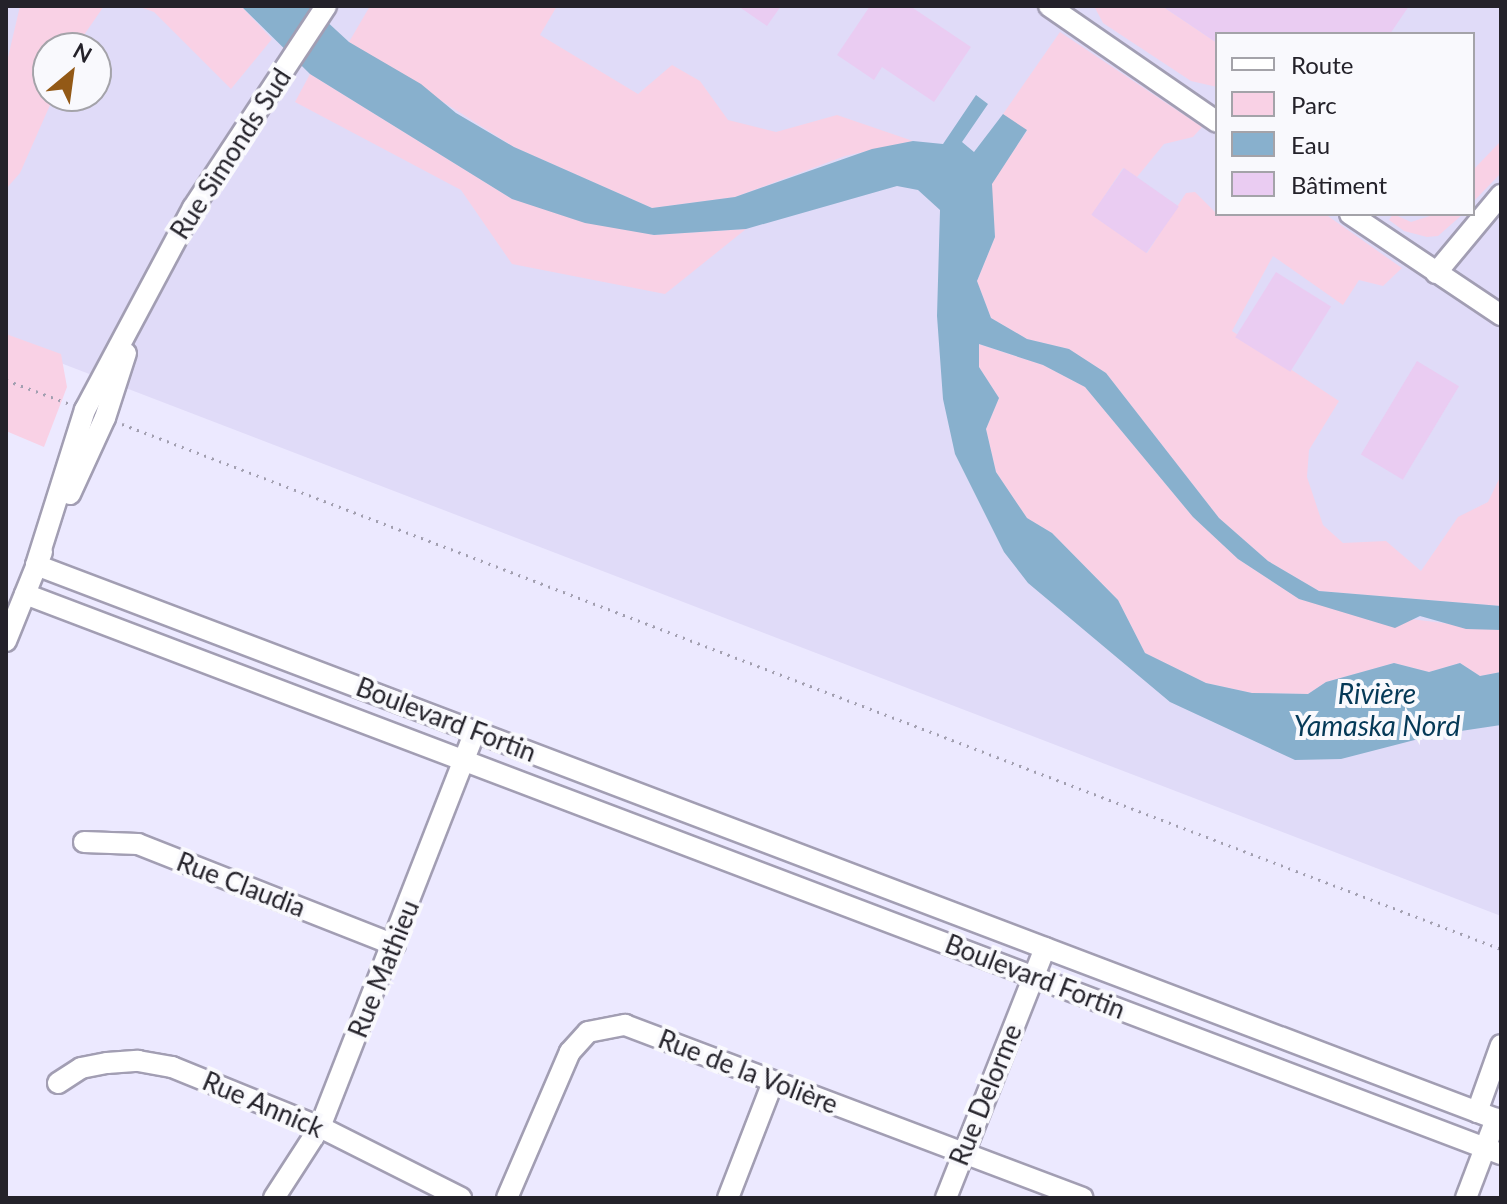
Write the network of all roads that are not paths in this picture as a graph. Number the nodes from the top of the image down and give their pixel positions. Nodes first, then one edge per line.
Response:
1 (326, 6) edge
2 (1061, 9) edge
3 (1215, 121) edge
4 (1501, 195) edge
5 (1353, 216) edge
6 (1436, 273) junction
7 (141, 305) junction
8 (1501, 315) edge
9 (36, 565) junction
10 (25, 594) junction
11 (6, 641) edge
12 (256, 648) junction
13 (245, 677) junction
14 (475, 732) junction
15 (464, 760) junction
16 (637, 793) junction
17 (625, 822) junction
18 (84, 842) dead end
19 (833, 867) junction
20 (821, 896) junction
21 (395, 945) junction
22 (1045, 948) junction
23 (1033, 977) junction
24 (1259, 1029) junction
25 (1501, 1045) edge
26 (1249, 1059) junction
27 (773, 1082) junction
28 (58, 1083) dead end
29 (1491, 1118) edge
30 (320, 1127) junction
31 (1493, 1151) edge
32 (963, 1154) junction
33 (274, 1198) edge
34 (461, 1198) edge
35 (507, 1198) edge
36 (728, 1198) edge
37 (946, 1198) edge
38 (1082, 1198) edge
39 (1466, 1198) edge

1 - 7 street, Rue Simonds Sud
2 - 3 street
4 - 6 street
5 - 6 street
6 - 8 street
7 - 9 street, Rue Simonds Sud
7 - 9 street, Rue Simonds Sud
9 - 10 street, Rue Simonds Sud
9 - 12 street, Boulevard Fortin
10 - 11 street, Rue Simonds Sud
10 - 13 street, Boulevard Fortin
12 - 13 street
12 - 14 street, Boulevard Fortin
13 - 15 street, Boulevard Fortin
14 - 15 street, Rue Mathieu
14 - 16 street, Boulevard Fortin
15 - 17 street, Boulevard Fortin
15 - 21 street, Rue Mathieu
16 - 17 street
16 - 19 street, Boulevard Fortin
17 - 20 street, Boulevard Fortin
18 - 21 street, Rue Claudia
19 - 20 street
19 - 22 street, Boulevard Fortin
20 - 23 street, Boulevard Fortin
21 - 30 street, Rue Mathieu
22 - 23 street, Rue Delorme
22 - 24 street, Boulevard Fortin
23 - 26 street, Boulevard Fortin
23 - 32 street, Rue Delorme
24 - 26 street
24 - 29 street, Boulevard Fortin
25 - 29 street
26 - 31 street, Boulevard Fortin
27 - 32 street, Rue de la Volière
27 - 35 street, Rue de la Volière
27 - 36 street
28 - 30 street, Rue Annick
29 - 31 street
30 - 33 street, Rue Mathieu
30 - 34 street, Rue Annick
31 - 39 street
32 - 37 street, Rue Delorme
32 - 38 street, Rue de la Volière

